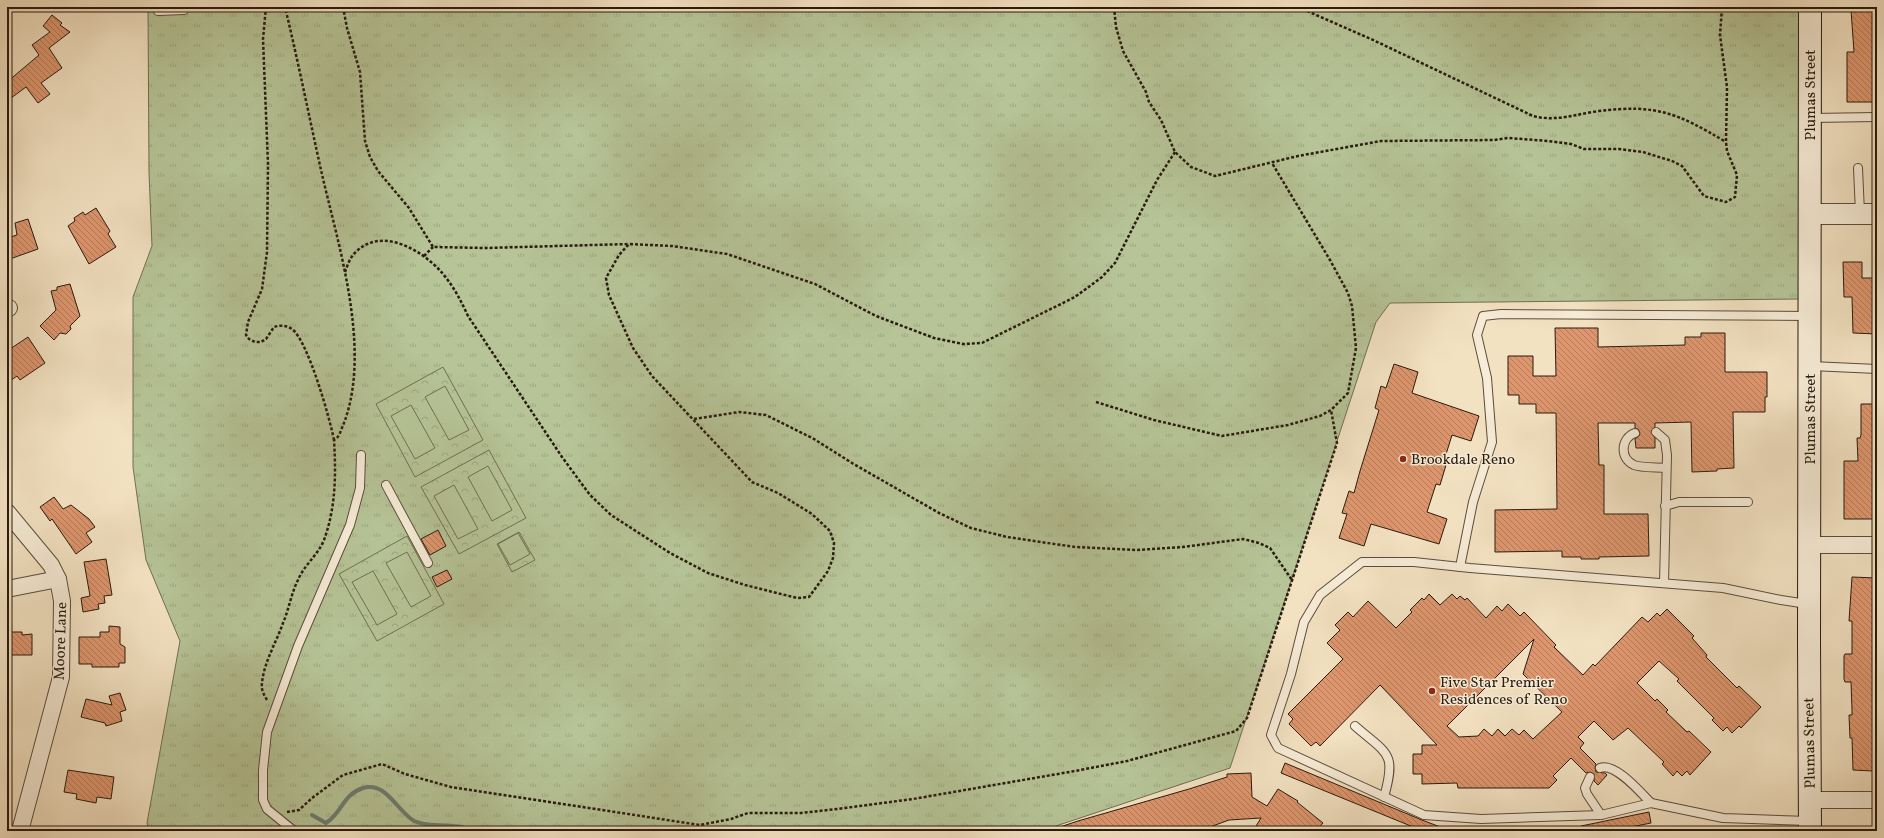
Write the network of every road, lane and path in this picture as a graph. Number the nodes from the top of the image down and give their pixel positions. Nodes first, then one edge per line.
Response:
1 (158, 7) edge
2 (184, 7) edge
3 (266, 7) edge
4 (285, 7) edge
5 (343, 7) edge
6 (1114, 7) edge
7 (1298, 7) edge
8 (1722, 7) edge
9 (1810, 7) edge
10 (1877, 117) edge
11 (1810, 118) junction
12 (1726, 142) junction
13 (1175, 152) junction
14 (1272, 163) junction
15 (1858, 168) dead end
16 (1810, 214) junction
17 (1868, 214) edge
18 (629, 244) junction
19 (433, 247) junction
20 (424, 256) junction
21 (345, 272) junction
22 (1810, 316) junction
23 (1810, 366) junction
24 (1877, 369) edge
25 (1096, 402) dead end
26 (1331, 410) junction
27 (693, 419) junction
28 (1635, 432) dead end
29 (1656, 432) dead end
30 (334, 440) junction
31 (361, 455) dead end
32 (1666, 468) junction
33 (386, 485) dead end
34 (1748, 502) dead end
35 (1665, 506) junction
36 (7, 512) edge
37 (1810, 545) junction
38 (1877, 545) edge
39 (428, 563) dead end
40 (1460, 567) junction
41 (58, 578) junction
42 (1292, 580) junction
43 (1664, 583) junction
44 (7, 589) edge
45 (1809, 604) junction
46 (274, 712) junction
47 (1355, 726) dead end
48 (1600, 768) dead end
49 (1590, 777) dead end
50 (1384, 797) junction
51 (1877, 800) edge
52 (1651, 803) junction
53 (283, 813) dead end
54 (1601, 815) junction
55 (1810, 817) edge
56 (20, 831) edge
57 (294, 831) edge

1 - 2 lane
3 - 30 path
4 - 21 path
5 - 19 path
6 - 13 path
7 - 12 path
8 - 12 path
9 - 11 main road, Plumas Street
10 - 11 lane
11 - 16 main road, Plumas Street
12 - 14 path
13 - 14 path
13 - 18 path
14 - 26 path
15 - 17 lane
16 - 17 street
16 - 22 main road, Plumas Street
18 - 19 path
18 - 27 path
19 - 20 path
20 - 21 path
20 - 27 path
21 - 30 path
22 - 23 main road, Plumas Street
22 - 40 lane
23 - 24 lane
23 - 37 main road, Plumas Street
25 - 26 path
26 - 42 path
27 - 42 path
28 - 32 lane
29 - 32 lane
30 - 46 path
31 - 46 lane
32 - 35 lane
33 - 39 lane
34 - 35 lane
35 - 43 lane
36 - 41 street, Moore Lane
37 - 38 street
37 - 45 main road, Plumas Street
40 - 43 lane
40 - 50 lane
41 - 44 street
41 - 56 street, Moore Lane
42 - 53 path
43 - 45 lane
45 - 55 main road, Plumas Street
46 - 57 lane
47 - 50 lane
48 - 52 lane
49 - 54 lane
50 - 54 lane
51 - 55 street
52 - 54 lane
52 - 55 lane

